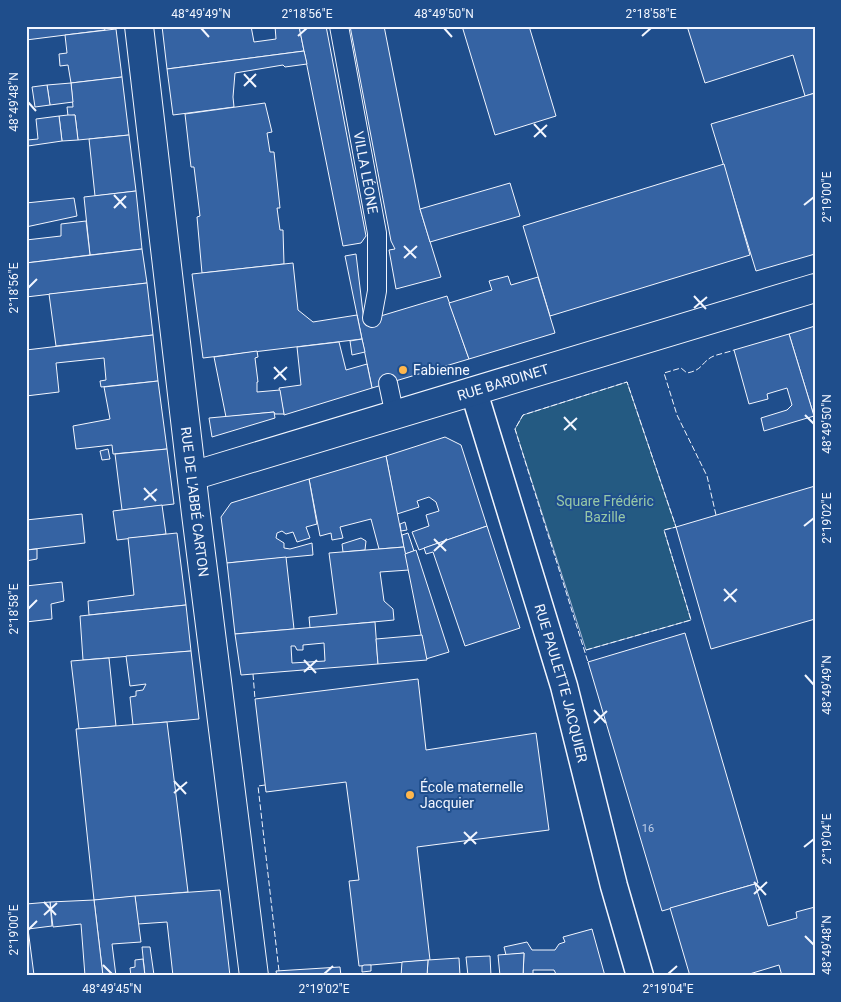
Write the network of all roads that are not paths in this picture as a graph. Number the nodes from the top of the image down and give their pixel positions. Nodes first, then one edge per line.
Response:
1 (139, 26) edge
2 (339, 26) edge
3 (815, 288) edge
4 (372, 318) dead end
5 (388, 383) dead end
6 (474, 392) junction
7 (394, 416) junction
8 (192, 476) junction
9 (254, 976) edge
10 (640, 976) edge

1 - 8 street, RUE DE L'ABBÉ CARTON
2 - 4 lane, VILLA LÉONE
3 - 6 street, RUE BARDINET
5 - 7 lane
6 - 7 street, RUE BARDINET
6 - 10 street, RUE PAULETTE JACQUIER
7 - 8 street, RUE BARDINET
8 - 9 street, RUE DE L'ABBÉ CARTON

